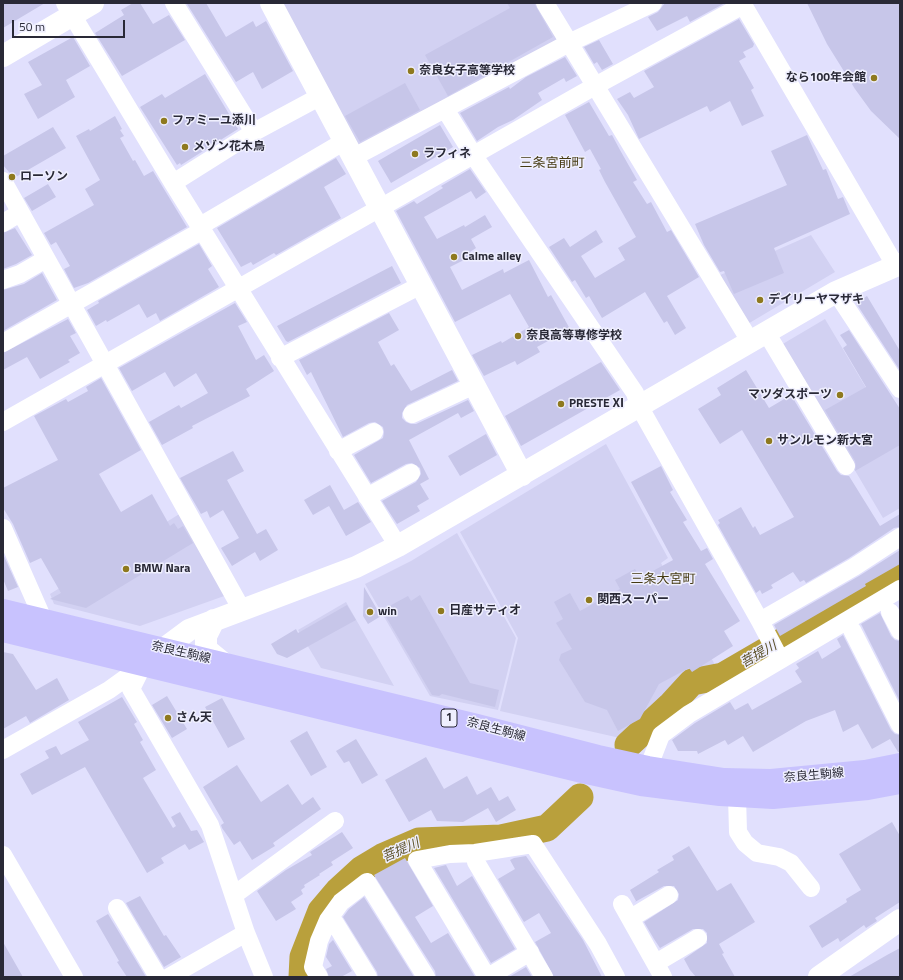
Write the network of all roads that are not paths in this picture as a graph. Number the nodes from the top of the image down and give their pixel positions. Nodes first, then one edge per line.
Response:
1 (93, 3) edge
2 (174, 3) edge
3 (271, 3) edge
4 (545, 3) edge
5 (653, 3) edge
6 (742, 4) edge
7 (69, 9) edge
8 (569, 43) junction
9 (3, 56) edge
10 (595, 86) junction
11 (321, 96) junction
12 (445, 109) junction
13 (254, 132) junction
14 (350, 149) junction
15 (474, 156) junction
16 (3, 181) edge
17 (173, 183) junction
18 (380, 210) junction
19 (20, 213) junction
20 (3, 223) edge
21 (202, 228) junction
22 (46, 259) junction
23 (897, 265) edge
24 (3, 280) edge
25 (421, 285) junction
26 (238, 289) junction
27 (836, 292) junction
28 (72, 305) junction
29 (758, 337) junction
30 (3, 343) edge
31 (280, 358) junction
32 (103, 365) junction
33 (474, 385) junction
34 (900, 389) edge
35 (639, 406) junction
36 (412, 414) dead end
37 (3, 422) edge
38 (374, 432) dead end
39 (338, 451) junction
40 (846, 466) dead end
41 (411, 473) dead end
42 (522, 475) junction
43 (367, 497) junction
44 (3, 528) edge
45 (900, 537) edge
46 (398, 546) junction
47 (900, 589) edge
48 (3, 610) edge
49 (242, 610) junction
50 (890, 612) dead end
51 (43, 620) junction
52 (214, 620) junction
53 (760, 621) junction
54 (852, 630) dead end
55 (3, 631) edge
56 (900, 631) edge
57 (162, 649) junction
58 (775, 651) junction
59 (223, 663) junction
60 (143, 665) junction
61 (900, 725) edge
62 (3, 750) edge
63 (900, 764) edge
64 (644, 776) junction
65 (900, 783) edge
66 (737, 796) junction
67 (334, 821) dead end
68 (475, 853) junction
69 (3, 855) edge
70 (811, 888) dead end
71 (234, 895) junction
72 (669, 895) dead end
73 (117, 908) dead end
74 (328, 920) junction
75 (900, 920) edge
76 (246, 933) junction
77 (698, 938) dead end
78 (530, 952) junction
79 (659, 970) edge
80 (74, 977) edge
81 (158, 977) edge
82 (169, 977) edge
83 (264, 977) edge
84 (319, 977) edge
85 (368, 977) edge
86 (426, 977) edge
87 (487, 977) edge
88 (544, 977) edge
89 (616, 977) edge
90 (819, 977) edge

1 - 7 street
2 - 13 street
3 - 11 street
4 - 8 street
5 - 8 street
6 - 10 street
6 - 23 street
7 - 9 street
7 - 17 street
8 - 10 street
8 - 12 street
10 - 15 street
10 - 29 street
11 - 13 street
11 - 14 street
12 - 14 street
12 - 15 street
13 - 17 street
14 - 18 street
14 - 21 street
15 - 18 street
15 - 35 street
16 - 19 street
17 - 21 street
18 - 25 street
18 - 26 street
19 - 20 street
19 - 22 street
21 - 26 street
21 - 28 street
22 - 24 street
22 - 28 street
23 - 27 street
25 - 31 street
25 - 33 street
26 - 31 street
26 - 32 street
27 - 29 street
27 - 34 street
28 - 30 street
28 - 32 street
29 - 35 street
29 - 40 street
31 - 39 street
32 - 37 street
32 - 49 street
33 - 36 street
33 - 42 street
35 - 42 street
35 - 53 street
38 - 39 street
39 - 43 street
41 - 43 street
42 - 46 street
43 - 46 street
44 - 51 street
45 - 53 street
46 - 49 street
47 - 58 street
48 - 51 main road, 奈良生駒線 / 1
49 - 52 street
50 - 56 street
51 - 57 main road, 奈良生駒線 / 1
52 - 57 street
52 - 59 street
53 - 58 street
54 - 61 street
55 - 60 main road, 奈良生駒線 / 1
57 - 59 main road, 奈良生駒線 / 1
57 - 60 street
58 - 64 street
59 - 64 main road, 奈良生駒線 / 1
60 - 62 street
60 - 64 main road, 奈良生駒線 / 1
60 - 71 street
63 - 64 main road, 奈良生駒線 / 1
64 - 66 main road, 奈良生駒線 / 1
65 - 66 main road, 奈良生駒線 / 1
66 - 70 street
67 - 71 street
68 - 78 street
68 - 87 street
68 - 89 street
69 - 80 street
71 - 76 street
72 - 79 street
73 - 81 street
74 - 84 street
74 - 85 street
74 - 86 street
75 - 90 street
76 - 82 street
76 - 83 street
77 - 79 street
78 - 87 street
78 - 88 street

